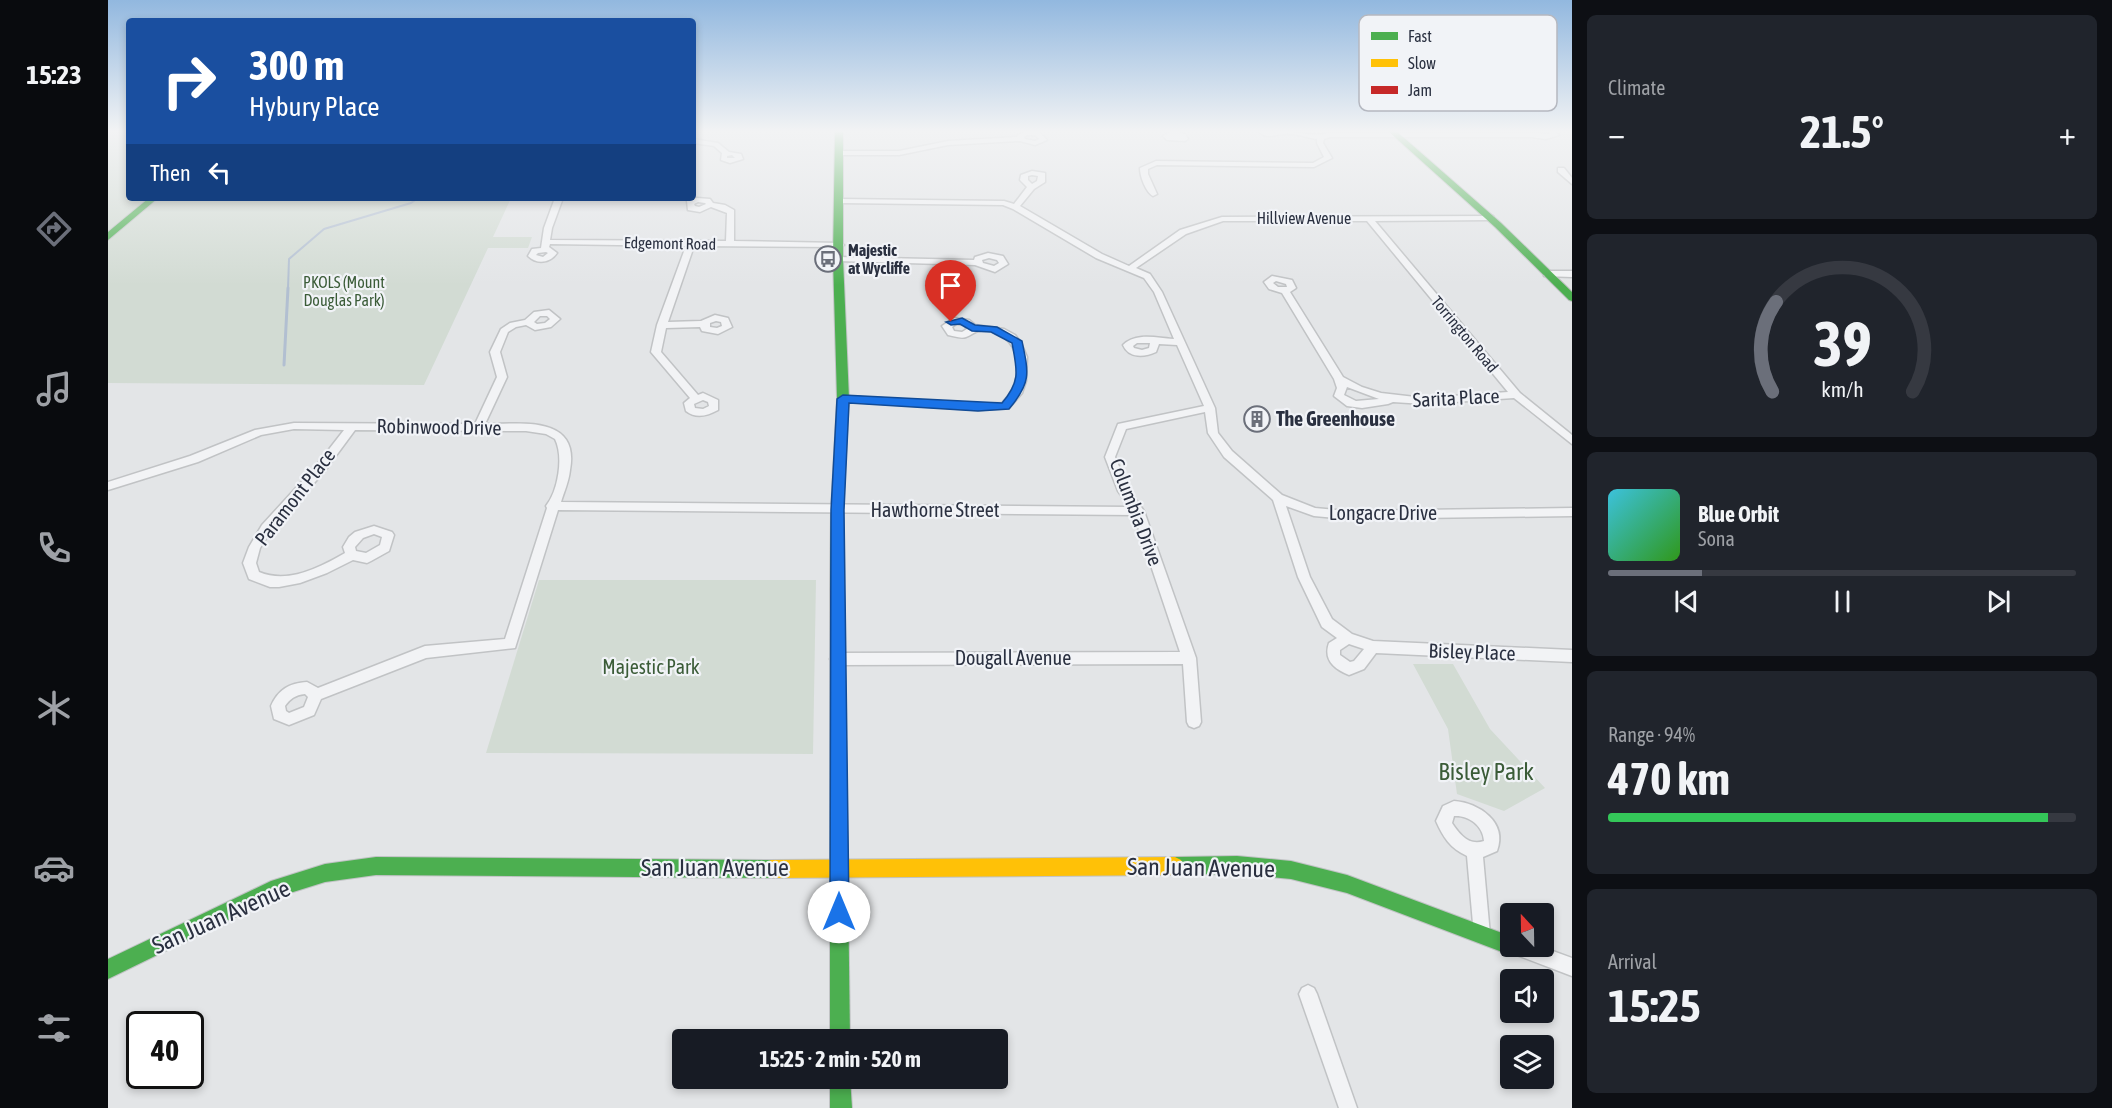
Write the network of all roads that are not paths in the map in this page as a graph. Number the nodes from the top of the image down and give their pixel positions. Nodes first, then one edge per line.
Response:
1 (840, 182) edge
2 (1147, 182) edge
3 (1449, 182) edge
4 (1030, 187) dead end
5 (1153, 194) dead end
6 (150, 201) edge
7 (558, 201) edge
8 (840, 201) junction
9 (710, 205) dead end
10 (1016, 207) junction
11 (1369, 218) junction
12 (1490, 218) junction
13 (108, 237) edge
14 (691, 243) junction
15 (730, 244) junction
16 (840, 245) junction
17 (838, 260) junction
18 (977, 263) dead end
19 (1131, 268) junction
20 (1547, 274) junction
21 (1572, 274) edge
22 (1285, 291) dead end
23 (1572, 298) edge
24 (528, 322) dead end
25 (704, 324) dead end
26 (662, 325) junction
27 (972, 328) dead end
28 (1155, 342) dead end
29 (1180, 342) junction
30 (1339, 379) junction
31 (1516, 395) junction
32 (695, 398) dead end
33 (843, 399) junction
34 (1396, 401) junction
35 (1210, 408) junction
36 (353, 426) junction
37 (479, 427) junction
38 (1572, 440) edge
39 (108, 486) edge
40 (1278, 498) junction
41 (552, 506) junction
42 (837, 510) junction
43 (1138, 511) junction
44 (1572, 512) edge
45 (351, 555) dead end
46 (1347, 638) junction
47 (1373, 647) junction
48 (1572, 656) edge
49 (1188, 658) junction
50 (837, 659) junction
51 (316, 695) dead end
52 (1194, 722) dead end
53 (1474, 850) dead end
54 (839, 869) junction
55 (1482, 935) junction
56 (1500, 941) edge
57 (1544, 957) edge
58 (1572, 967) edge
59 (108, 969) edge
60 (1308, 994) dead end
61 (840, 1029) edge
62 (840, 1089) edge
63 (841, 1108) edge
64 (1348, 1108) edge

1 - 8 street
2 - 5 street
3 - 12 street
4 - 10 street
6 - 13 street
7 - 14 street, Edgemont Road
8 - 10 street, Longacre Drive
8 - 16 street
9 - 15 street
10 - 19 street, Longacre Drive
11 - 12 street, Hillview Avenue
11 - 19 street, Hillview Avenue
11 - 31 street, Torrington Road
12 - 20 street
14 - 15 street, Edgemont Road
14 - 26 street
15 - 16 street, Edgemont Road
16 - 17 street
17 - 18 street
17 - 33 street
19 - 29 street, Longacre Drive
20 - 21 street
20 - 23 street
22 - 30 street, Sarita Place
24 - 37 street
25 - 26 street
26 - 32 street
27 - 33 street
28 - 29 street
29 - 35 street, Longacre Drive
30 - 34 street, Sarita Place
30 - 34 street, Sarita Place
31 - 34 street, Sarita Place
31 - 38 street, Torrington Road
33 - 42 street
35 - 40 street, Longacre Drive
35 - 43 street, Columbia Drive
36 - 37 street, Robinwood Drive
36 - 39 street, Robinwood Drive
36 - 45 street, Paramont Place
37 - 41 street, Robinwood Drive
40 - 44 street, Longacre Drive
40 - 46 street, Bisley Place
41 - 42 street, Hawthorne Street
41 - 51 street, Robinwood Drive
42 - 43 street, Hawthorne Street
42 - 50 street
43 - 49 street, Columbia Drive
46 - 47 street, Bisley Place
46 - 47 street
47 - 48 street, Bisley Place
49 - 50 street, Dougall Avenue
49 - 52 street, Columbia Drive
50 - 54 street
53 - 55 street
54 - 55 street, San Juan Avenue
54 - 59 street, San Juan Avenue
54 - 61 street
55 - 56 street, San Juan Avenue
57 - 58 street, San Juan Avenue
60 - 64 street
62 - 63 street

